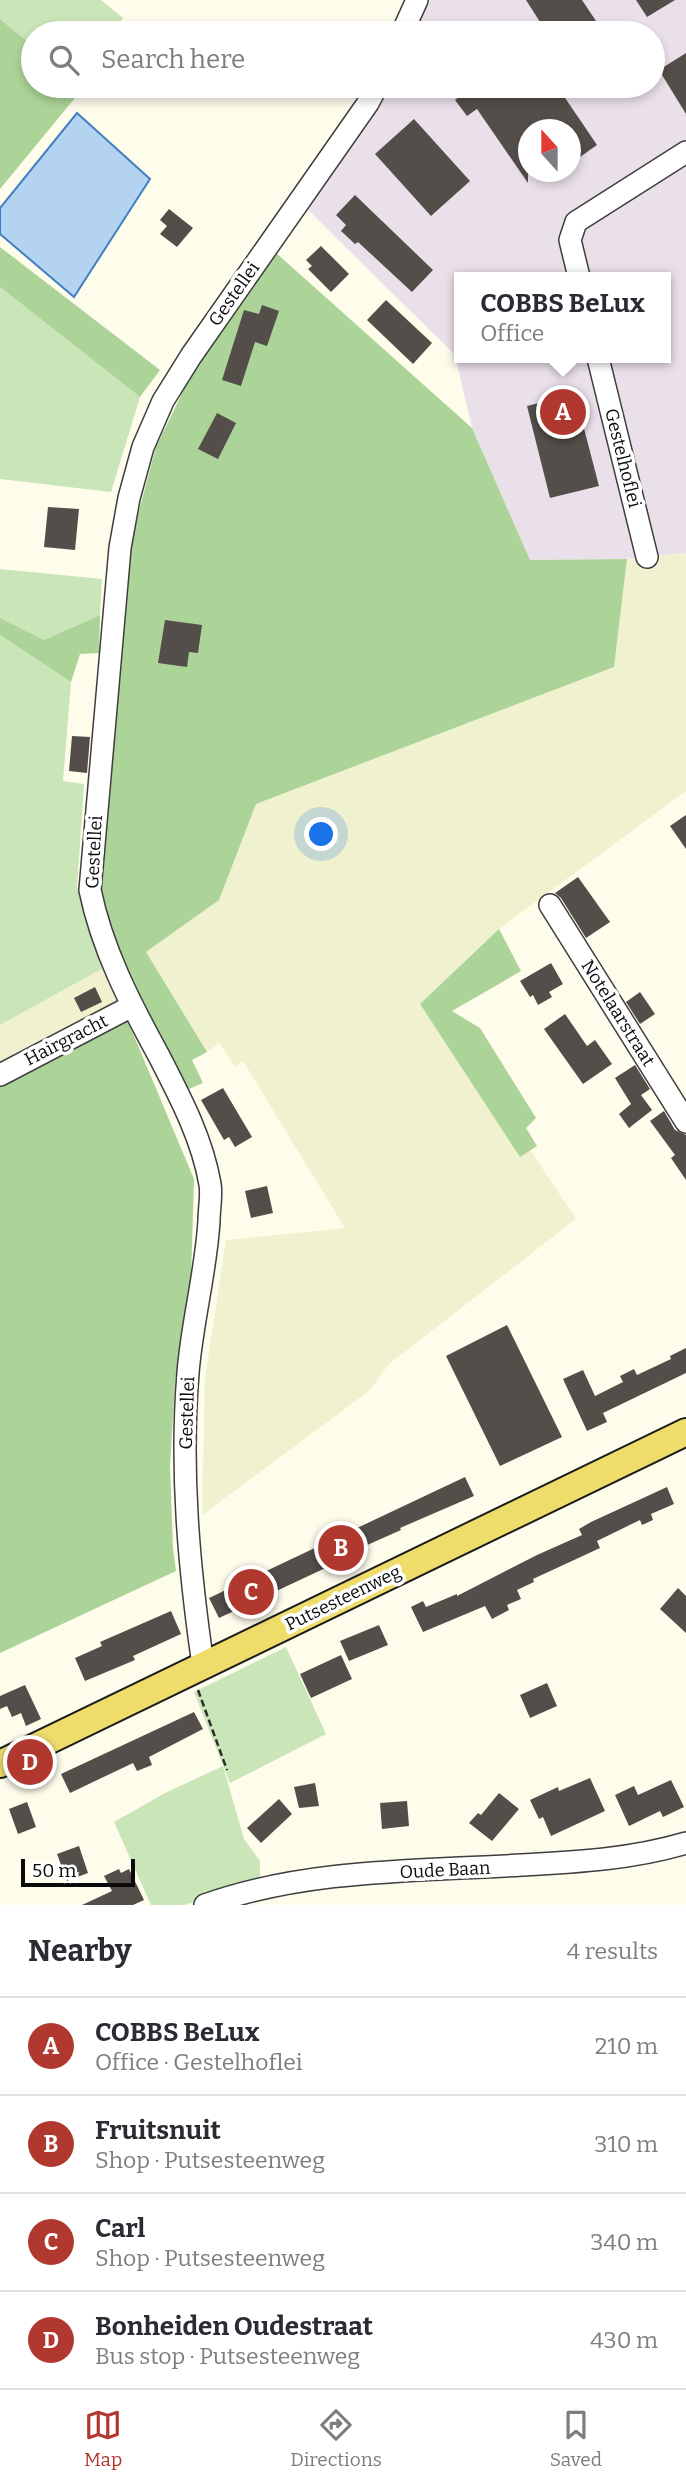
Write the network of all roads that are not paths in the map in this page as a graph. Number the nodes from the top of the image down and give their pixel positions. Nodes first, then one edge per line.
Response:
1 (417, 0) edge
2 (407, 21) edge
3 (371, 98) edge
4 (686, 152) edge
5 (578, 272) edge
6 (599, 363) edge
7 (647, 557) dead end
8 (550, 905) dead end
9 (132, 1006) junction
10 (0, 1074) edge
11 (686, 1122) edge
12 (686, 1432) edge
13 (200, 1676) junction
14 (0, 1764) edge
15 (686, 1843) edge
16 (205, 1905) edge

1 - 2 street
3 - 9 street, Gestellei
4 - 5 street
6 - 7 street, Gestelhoflei
8 - 11 street, Notelaarstraat
9 - 10 street, Hairgracht
9 - 13 street, Gestellei
12 - 13 main road, Putsesteenweg
13 - 14 main road, Putsesteenweg
15 - 16 street, Oude Baan

